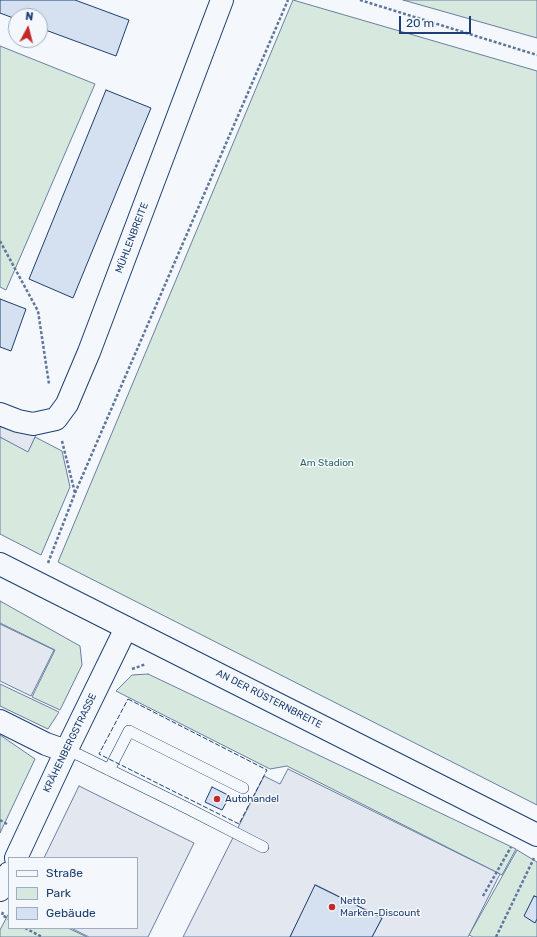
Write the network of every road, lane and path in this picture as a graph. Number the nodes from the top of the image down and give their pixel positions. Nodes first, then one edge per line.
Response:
1 (222, 0) edge
2 (288, 0) edge
3 (360, 0) edge
4 (537, 55) edge
5 (0, 241) edge
6 (0, 414) edge
7 (56, 419) junction
8 (75, 493) junction
9 (0, 564) edge
10 (46, 567) dead end
11 (126, 628) junction
12 (0, 721) edge
13 (66, 751) junction
14 (109, 770) junction
15 (243, 788) dead end
16 (0, 820) edge
17 (8, 824) dead end
18 (537, 835) edge
19 (512, 845) dead end
20 (263, 847) dead end
21 (16, 857) edge
22 (534, 858) dead end
23 (8, 874) edge
24 (0, 890) edge
25 (483, 896) dead end
26 (28, 929) edge
27 (42, 937) edge
28 (496, 937) edge

1 - 7 street, MÜHLENBREITE
2 - 8 path
3 - 4 path
5 - 7 path
6 - 7 street
7 - 8 path
8 - 10 path
9 - 11 street, AN DER RÜSTERNBREITE
11 - 13 street, KRÄHENBERGSTRASSE
11 - 18 street, AN DER RÜSTERNBREITE
12 - 13 street
13 - 14 lane
13 - 21 street, KRÄHENBERGSTRASSE
14 - 15 lane
14 - 20 lane
16 - 17 path
19 - 25 path
22 - 28 path
23 - 24 street
26 - 27 path

